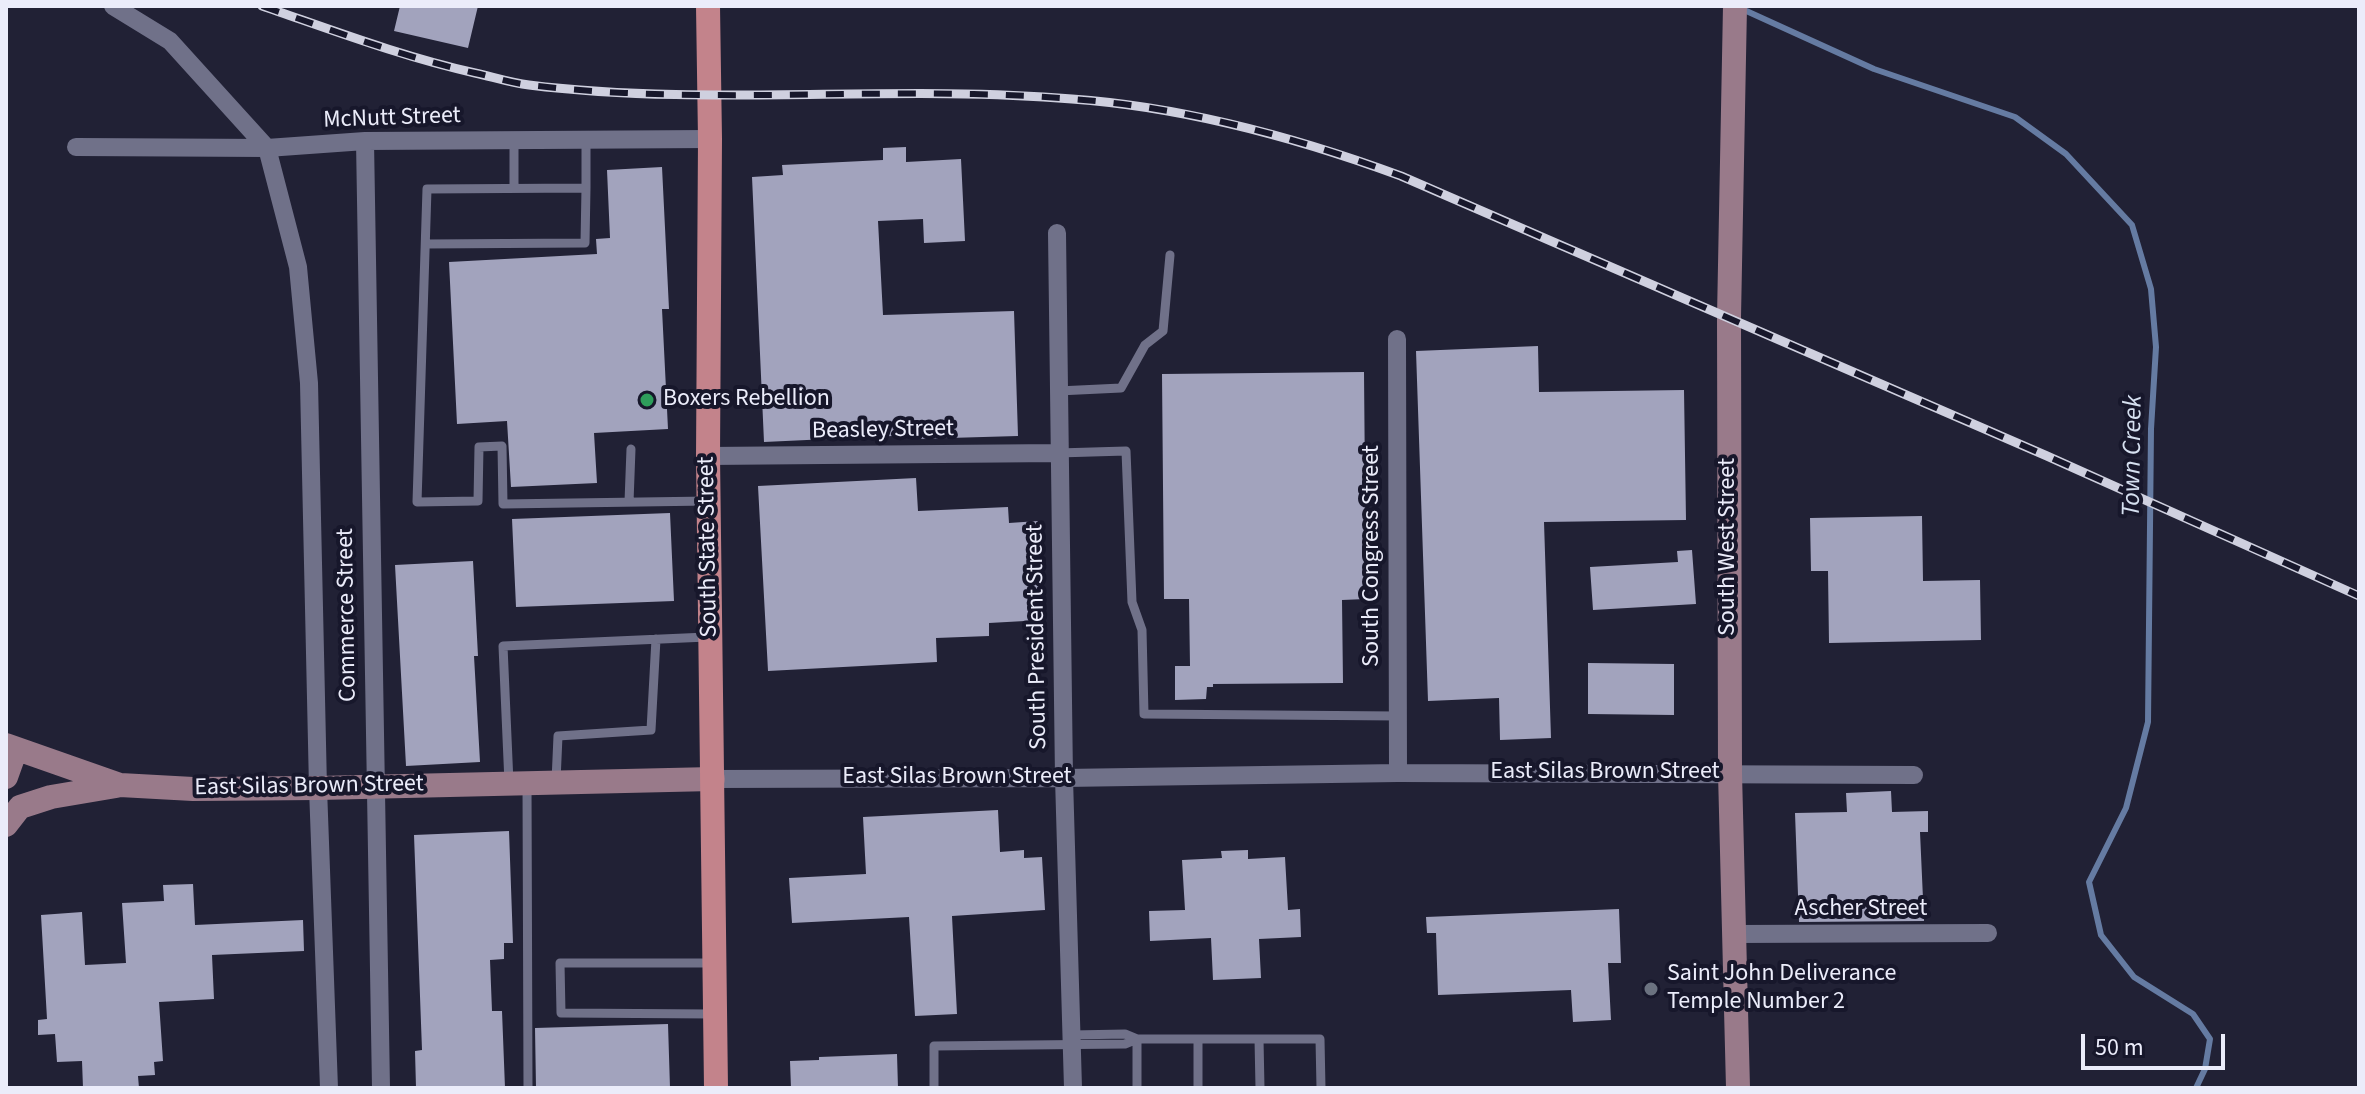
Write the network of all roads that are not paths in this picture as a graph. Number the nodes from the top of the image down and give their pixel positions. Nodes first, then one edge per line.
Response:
1 (113, 6) edge
2 (708, 6) edge
3 (1735, 6) edge
4 (710, 139) junction
5 (514, 140) junction
6 (586, 140) junction
7 (365, 141) junction
8 (76, 147) dead end
9 (267, 148) junction
10 (514, 188) junction
11 (586, 188) junction
12 (1057, 233) dead end
13 (426, 244) junction
14 (1170, 255) dead end
15 (1397, 339) dead end
16 (1058, 391) junction
17 (631, 449) dead end
18 (1058, 453) junction
19 (708, 456) junction
20 (709, 501) junction
21 (629, 502) junction
22 (710, 637) junction
23 (656, 639) junction
24 (1398, 716) junction
25 (11, 747) edge
26 (1398, 773) junction
27 (1730, 773) junction
28 (1914, 775) dead end
29 (6, 777) edge
30 (1064, 778) junction
31 (713, 779) junction
32 (556, 781) junction
33 (518, 782) junction
34 (120, 785) junction
35 (375, 787) junction
36 (318, 788) junction
37 (6, 825) edge
38 (1988, 933) dead end
39 (1735, 934) junction
40 (715, 963) junction
41 (715, 1014) junction
42 (1137, 1039) junction
43 (1198, 1039) junction
44 (1259, 1039) junction
45 (1073, 1040) junction
46 (329, 1088) edge
47 (381, 1088) edge
48 (528, 1088) edge
49 (716, 1088) edge
50 (934, 1088) edge
51 (1073, 1088) edge
52 (1137, 1088) edge
53 (1198, 1088) edge
54 (1260, 1088) edge
55 (1321, 1088) edge
56 (1738, 1088) edge

1 - 9 street
2 - 4 main road, South State Street
3 - 27 street, South West Street
4 - 6 street, McNutt Street
4 - 19 main road, South State Street
5 - 6 street, McNutt Street
5 - 7 street, McNutt Street
5 - 10 lane
6 - 11 lane
7 - 9 street, McNutt Street
7 - 35 street, Commerce Street
8 - 9 street, McNutt Street
9 - 36 street, Commerce Street
10 - 11 lane
10 - 13 lane
11 - 13 lane
12 - 16 street, South President Street
13 - 21 lane
14 - 16 lane
15 - 24 street, South Congress Street
16 - 18 street, South President Street
17 - 21 lane
18 - 19 street, Beasley Street
18 - 24 lane
18 - 30 street, South President Street
19 - 20 main road, South State Street
20 - 21 lane
20 - 22 main road, South State Street
22 - 23 lane
22 - 31 main road, South State Street
23 - 32 lane
23 - 33 lane
24 - 26 street, South Congress Street
25 - 29 street
25 - 34 street, East Silas Brown Street
26 - 27 street, East Silas Brown Street
26 - 30 street, East Silas Brown Street
27 - 28 street, East Silas Brown Street
27 - 39 street, South West Street
30 - 31 street, East Silas Brown Street
30 - 45 street, South President Street
31 - 32 street, East Silas Brown Street
31 - 40 main road, South State Street
32 - 33 street, East Silas Brown Street
33 - 35 street, East Silas Brown Street
33 - 48 lane
34 - 36 street, East Silas Brown Street
34 - 37 street
35 - 36 street, East Silas Brown Street
35 - 47 street, Commerce Street
36 - 46 street, Commerce Street
38 - 39 street, Ascher Street
39 - 56 street, South West Street
40 - 41 main road, South State Street
40 - 41 lane
41 - 49 main road, South State Street
42 - 43 lane
42 - 45 lane
42 - 52 lane
43 - 44 lane
43 - 53 lane
44 - 54 lane
44 - 55 lane
45 - 50 lane
45 - 51 street, South President Street

